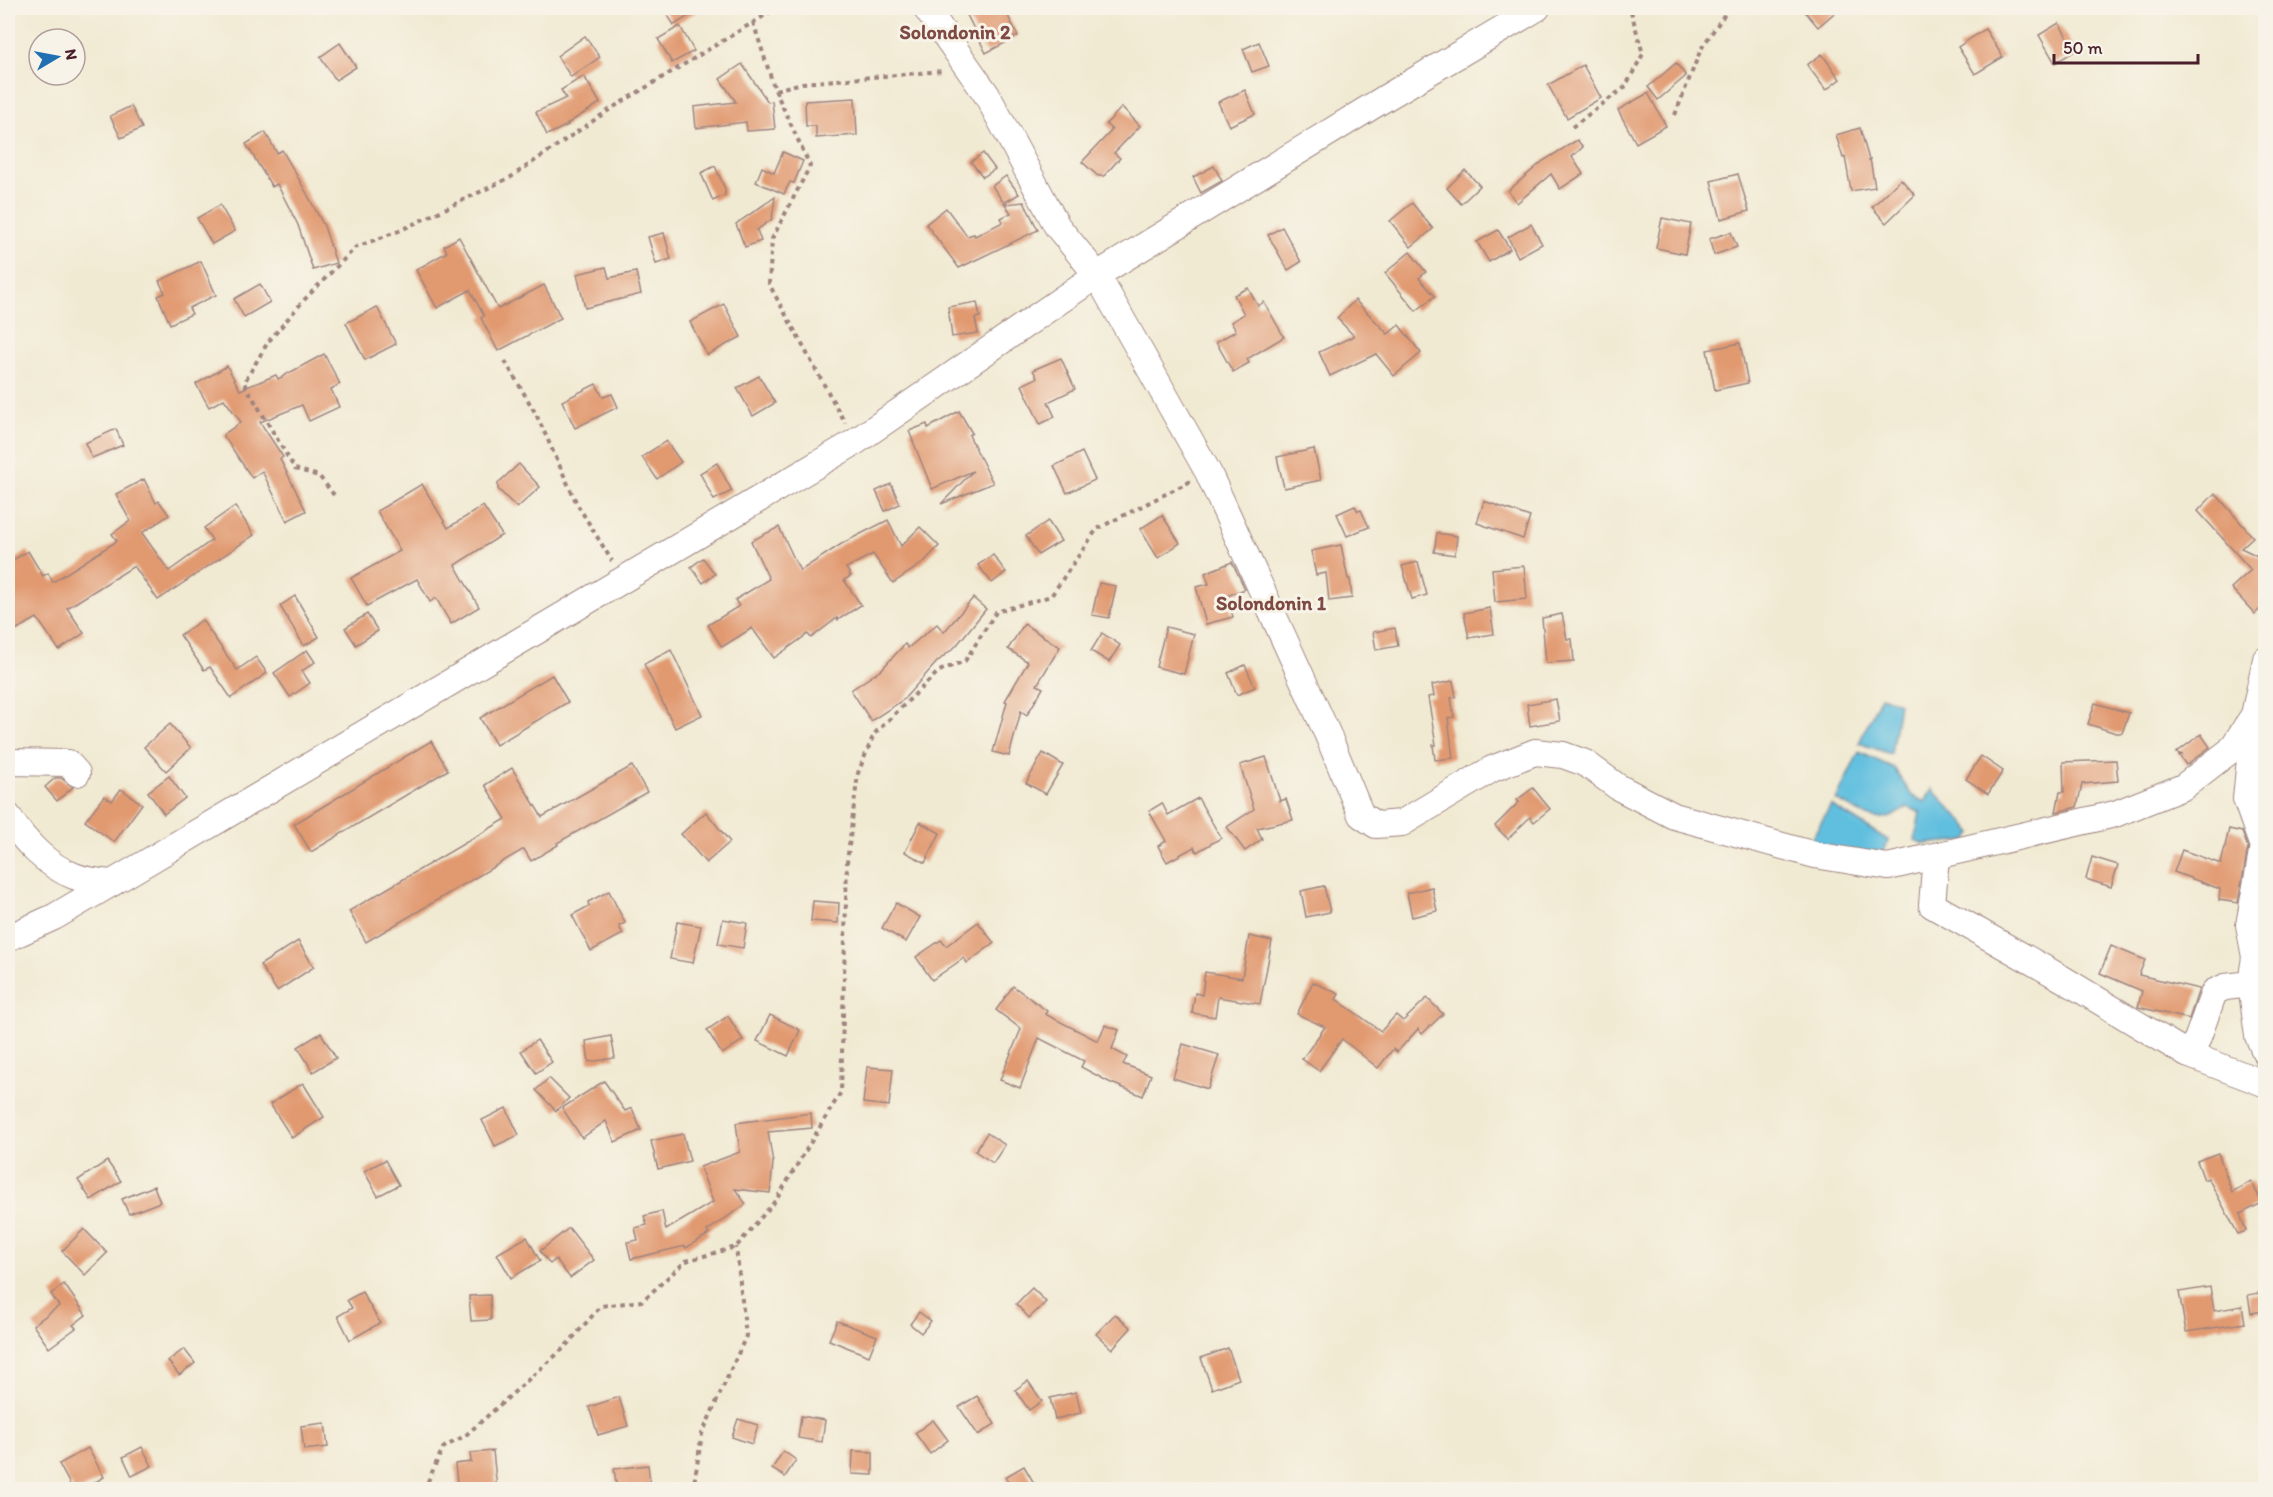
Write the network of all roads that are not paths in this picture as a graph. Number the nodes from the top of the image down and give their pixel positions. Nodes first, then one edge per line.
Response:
1 (926, 8) edge
2 (1537, 8) edge
3 (1097, 275) junction
4 (2265, 660) edge
5 (2254, 715) junction
6 (8, 762) edge
7 (77, 773) dead end
8 (8, 816) edge
9 (1936, 856) junction
10 (112, 883) junction
11 (8, 938) edge
12 (2251, 984) junction
13 (2187, 1054) junction
14 (2265, 1054) edge
15 (2265, 1084) edge

1 - 3 street
2 - 3 street
3 - 9 street
3 - 10 street
4 - 5 street
5 - 9 street
5 - 12 street
6 - 7 street
8 - 10 street
9 - 13 street
10 - 11 street
12 - 13 street
12 - 14 street
13 - 15 street

